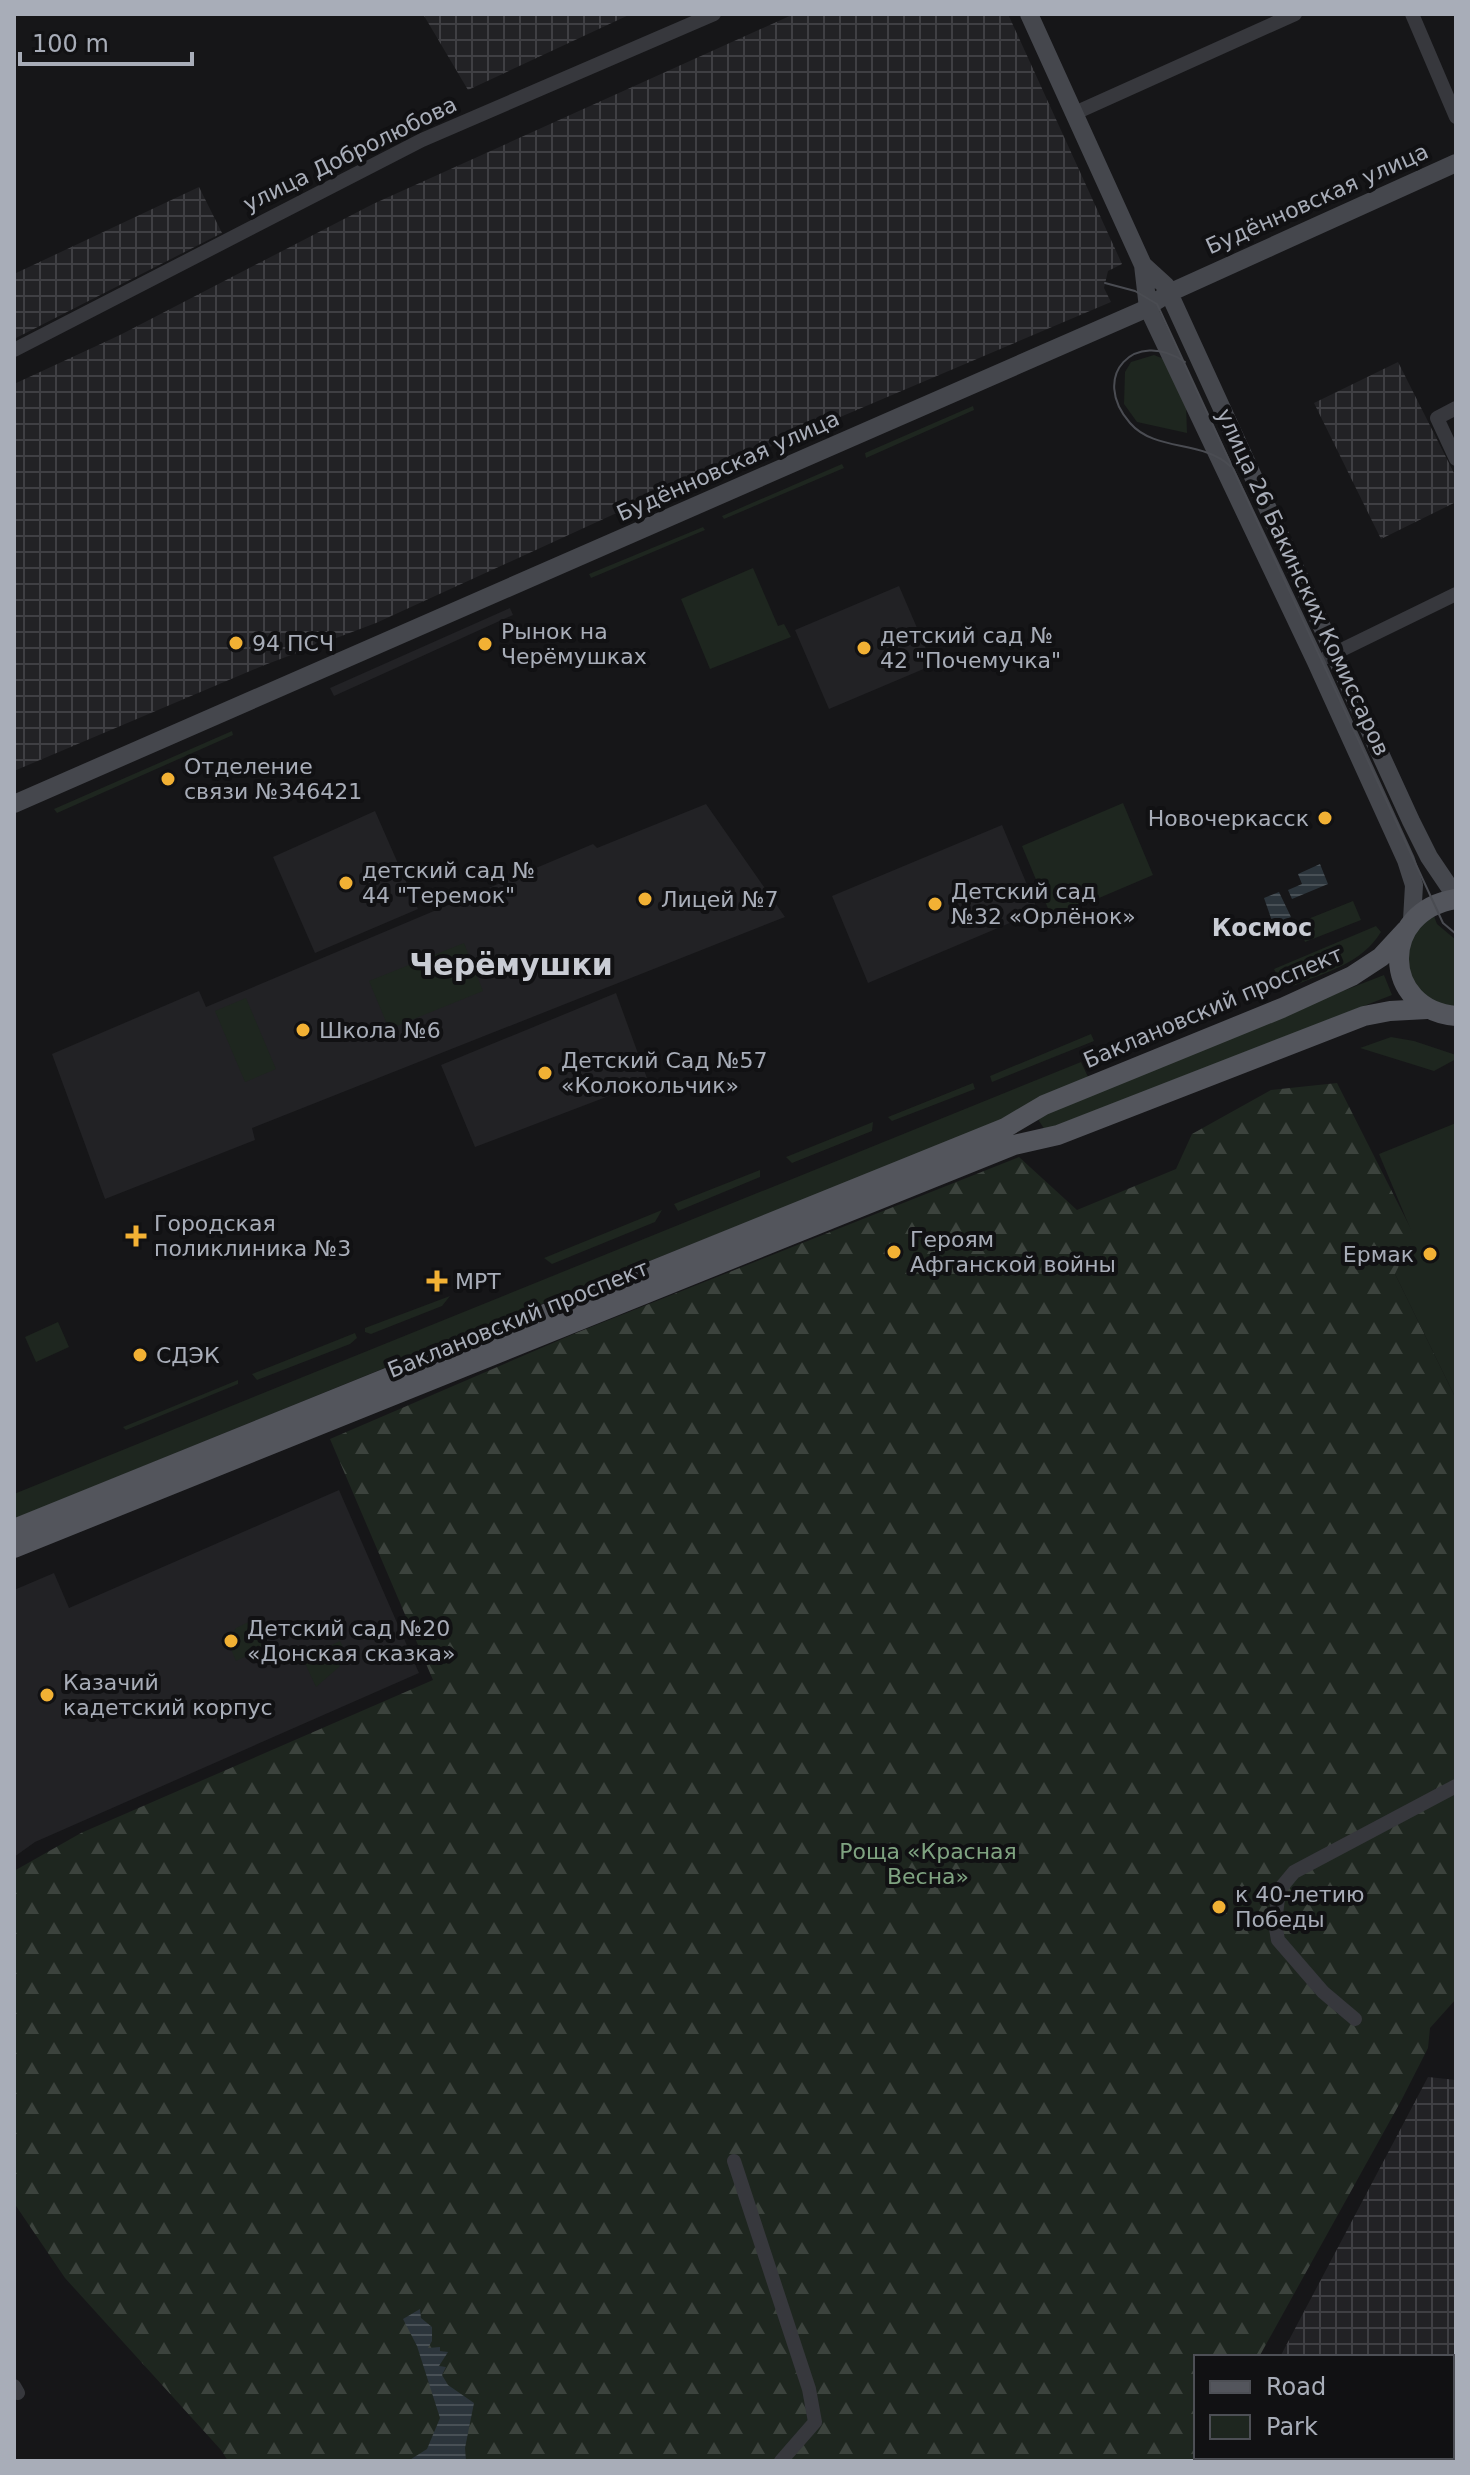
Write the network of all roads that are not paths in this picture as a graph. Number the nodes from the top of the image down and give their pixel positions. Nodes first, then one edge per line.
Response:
1 (714, 14) edge
2 (1029, 14) edge
3 (1295, 14) edge
4 (1412, 14) edge
5 (1075, 113) junction
6 (1456, 117) edge
7 (1456, 163) edge
8 (1143, 265) junction
9 (1169, 293) junction
10 (1148, 308) junction
11 (14, 350) edge
12 (1456, 408) edge
13 (1456, 459) edge
14 (1456, 594) edge
15 (1334, 653) junction
16 (1316, 662) junction
17 (14, 804) edge
18 (1456, 898) edge
19 (1409, 925) junction
20 (1445, 1015) edge
21 (1030, 1115) junction
22 (1040, 1139) junction
23 (14, 1529) edge
24 (14, 1548) edge
25 (1456, 1786) edge
26 (1355, 2019) dead end
27 (734, 2161) dead end
28 (781, 2461) edge

1 - 11 street, улица Добролюбова
2 - 5 main road, улица 26 Бакинских Комиссаров
3 - 5 street
4 - 6 street
5 - 8 main road, улица 26 Бакинских Комиссаров
7 - 9 main road, Будённовская улица
8 - 9 main road, улица 26 Бакинских Комиссаров
8 - 10 main road, улица 26 Бакинских Комиссаров
9 - 10 main road, Будённовская улица
9 - 15 main road, улица 26 Бакинских Комиссаров
10 - 16 main road, улица 26 Бакинских Комиссаров
10 - 17 main road, Будённовская улица
12 - 13 street
14 - 15 street
15 - 16 street
15 - 18 main road, улица 26 Бакинских Комиссаров
16 - 19 main road, улица 26 Бакинских Комиссаров
18 - 19 main road, Баклановский проспект
19 - 20 main road
19 - 21 main road, Баклановский проспект
20 - 22 main road, Баклановский проспект
21 - 22 street
21 - 23 main road, Баклановский проспект
22 - 24 main road, Баклановский проспект
25 - 26 street
27 - 28 street

